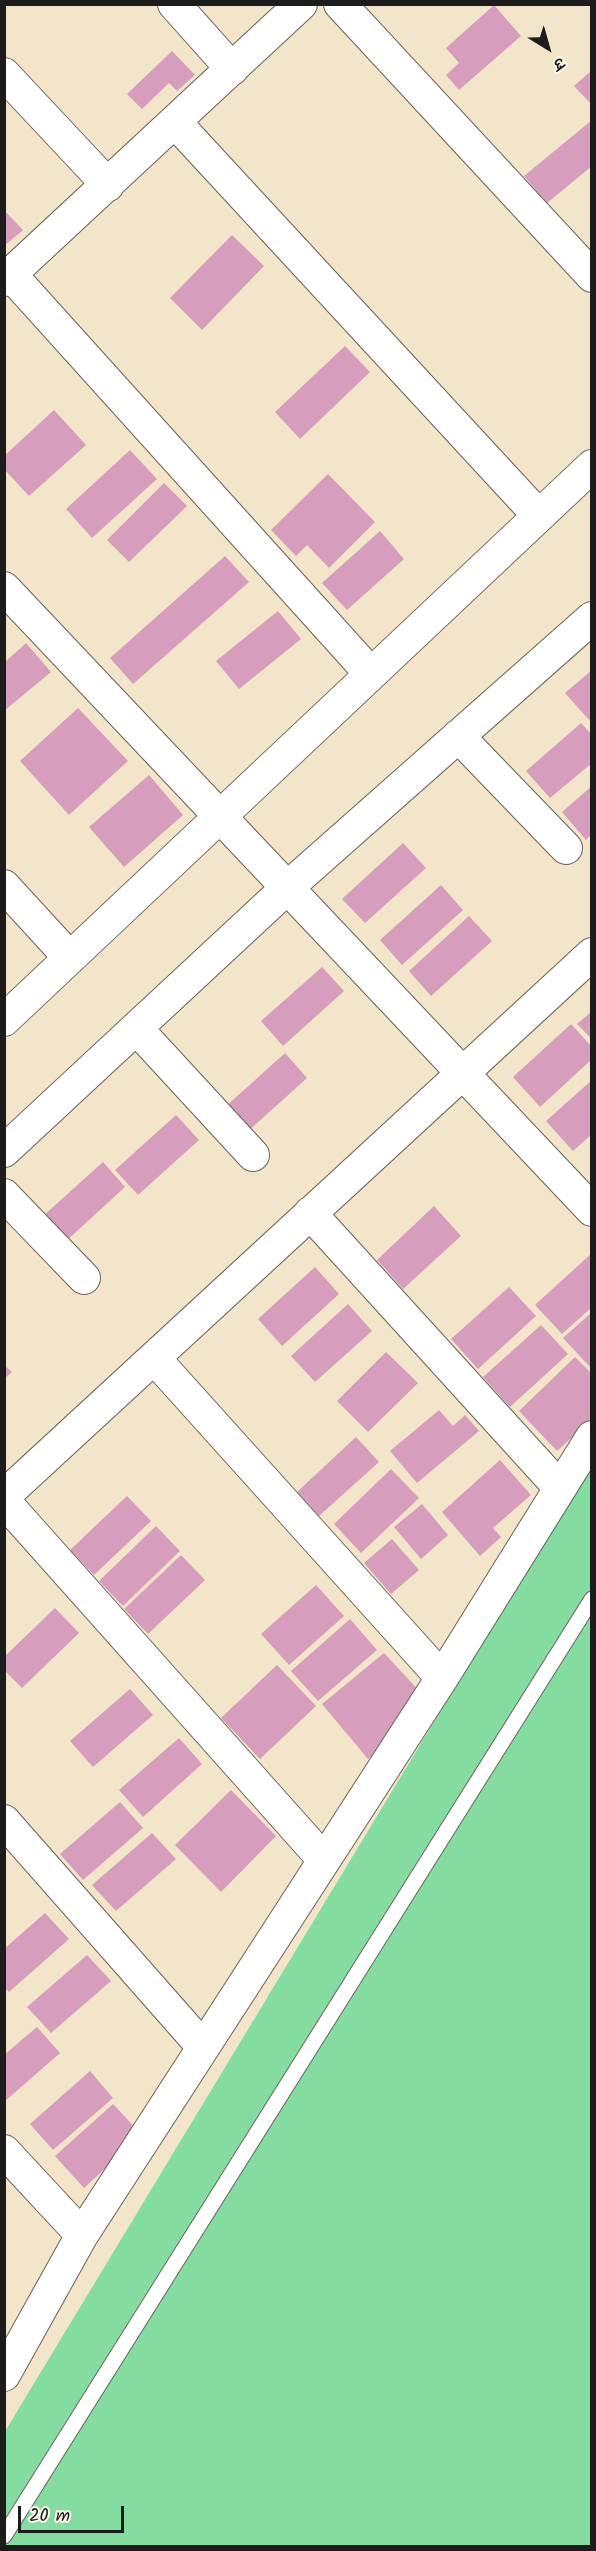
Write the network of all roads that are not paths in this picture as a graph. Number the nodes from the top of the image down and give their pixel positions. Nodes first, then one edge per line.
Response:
1 (174, 4) edge
2 (301, 4) edge
3 (340, 4) edge
4 (232, 69) junction
5 (4, 74) edge
6 (175, 122) junction
7 (108, 185) junction
8 (591, 276) edge
9 (8, 278) edge
10 (591, 466) edge
11 (539, 516) junction
12 (4, 588) edge
13 (591, 618) edge
14 (371, 674) junction
15 (458, 736) junction
16 (219, 817) junction
17 (566, 848) dead end
18 (4, 886) edge
19 (288, 887) junction
20 (591, 954) edge
21 (70, 958) junction
22 (4, 1020) edge
23 (136, 1028) junction
24 (463, 1074) junction
25 (4, 1150) edge
26 (253, 1155) dead end
27 (4, 1195) edge
28 (591, 1210) edge
29 (310, 1213) junction
30 (84, 1278) dead end
31 (154, 1358) junction
32 (591, 1437) edge
33 (560, 1488) junction
34 (4, 1496) edge
35 (4, 1501) edge
36 (591, 1599) edge
37 (442, 1677) junction
38 (4, 1821) edge
39 (324, 1860) junction
40 (203, 2047) junction
41 (4, 2151) edge
42 (82, 2235) junction
43 (4, 2375) edge
44 (4, 2536) edge

1 - 4 street
2 - 4 street
3 - 8 street
4 - 6 street
5 - 7 street
6 - 7 street
6 - 11 street
7 - 9 street
9 - 14 street
10 - 11 street
11 - 14 street
12 - 16 street
13 - 15 street
14 - 16 street
15 - 17 street
15 - 19 street
16 - 19 street
16 - 21 street
18 - 21 street
19 - 23 street
19 - 24 street
20 - 24 street
21 - 22 street
23 - 25 street
23 - 26 street
24 - 28 street
24 - 29 street
27 - 30 street
29 - 31 street
29 - 33 street
31 - 34 street
31 - 37 street
32 - 33 street
33 - 37 street
35 - 39 street
36 - 44 lane
37 - 39 street
38 - 40 street
39 - 40 street
40 - 42 street
41 - 42 street
42 - 43 street

